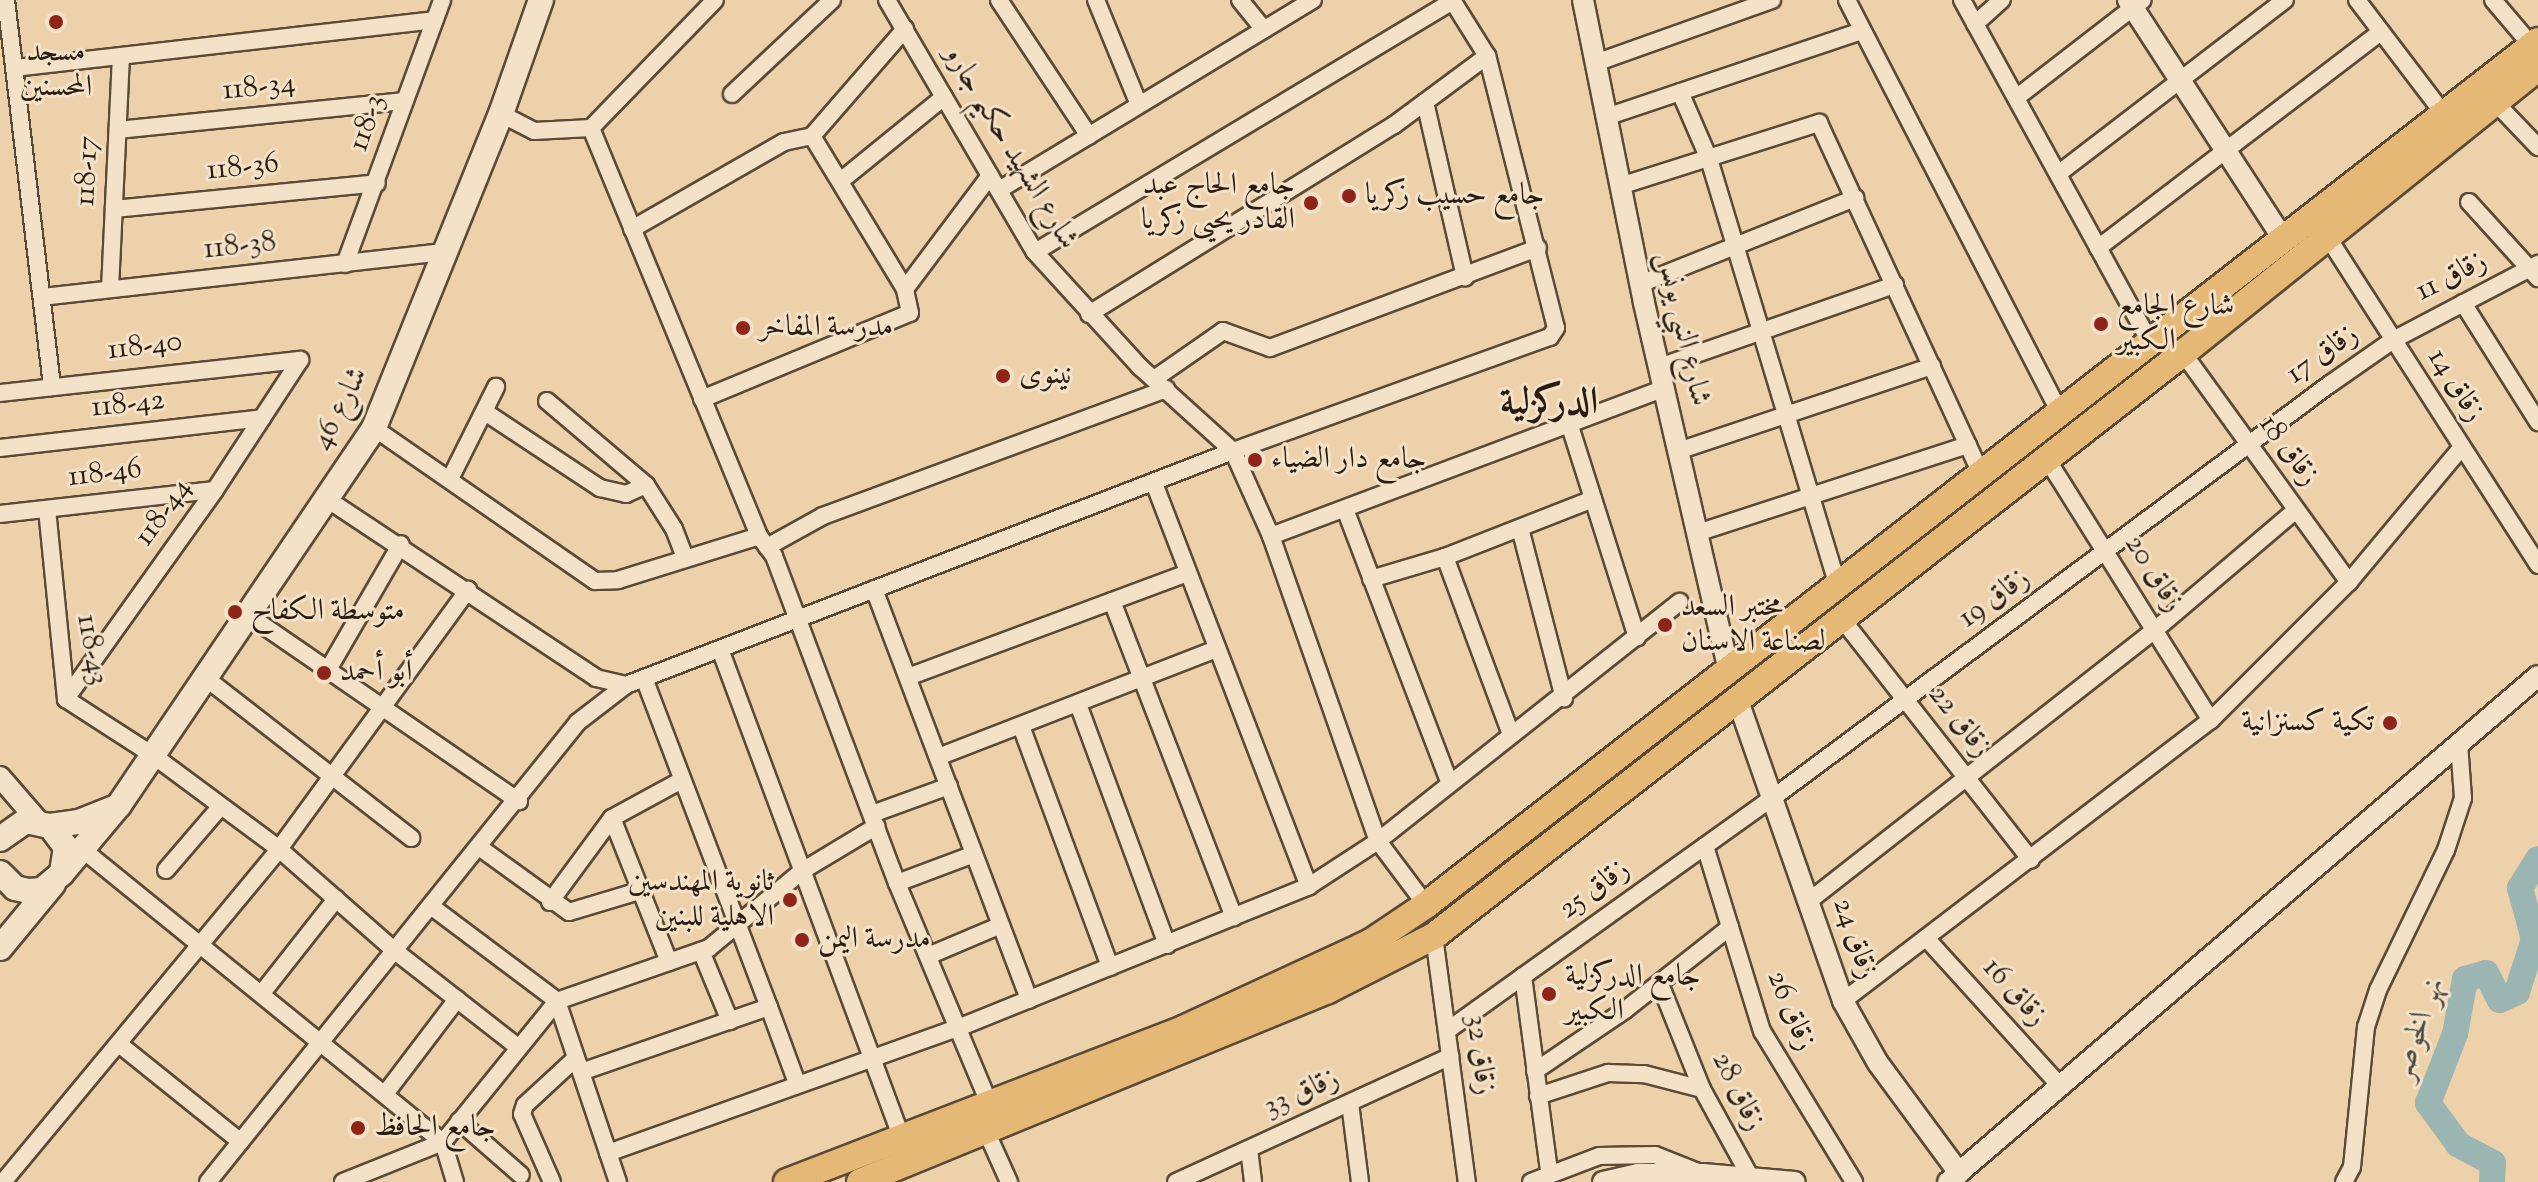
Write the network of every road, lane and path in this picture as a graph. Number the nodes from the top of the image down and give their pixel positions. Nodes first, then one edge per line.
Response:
1 (6, 0) edge
2 (442, 0) edge
3 (541, 0) edge
4 (715, 0) edge
5 (832, 0) edge
6 (887, 0) edge
7 (999, 0) edge
8 (1096, 0) edge
9 (1240, 0) edge
10 (1313, 0) edge
11 (1583, 0) edge
12 (1772, 0) edge
13 (1847, 0) edge
14 (1962, 0) edge
15 (2002, 0) edge
16 (2285, 0) edge
17 (2357, 0) edge
18 (2493, 0) edge
19 (1453, 1) edge
20 (2135, 3) edge
21 (434, 20) junction
22 (1975, 24) junction
23 (905, 29) junction
24 (1264, 30) junction
25 (1862, 31) junction
26 (2381, 32) junction
27 (2536, 51) edge
28 (121, 56) junction
29 (1487, 56) junction
30 (1595, 63) junction
31 (15, 68) junction
32 (2178, 80) junction
33 (1680, 92) junction
34 (732, 94) dead end
35 (944, 97) junction
36 (2016, 98) junction
37 (405, 101) junction
38 (2494, 101) junction
39 (1425, 102) junction
40 (1139, 105) junction
41 (501, 114) junction
42 (2444, 114) junction
43 (1606, 117) junction
44 (591, 128) junction
45 (118, 130) junction
46 (812, 136) junction
47 (1089, 136) junction
48 (2538, 147) edge
49 (2225, 154) junction
50 (1709, 159) junction
51 (2058, 174) junction
52 (843, 179) junction
53 (377, 183) junction
54 (994, 184) junction
55 (1620, 186) junction
56 (1855, 198) junction
57 (2469, 202) dead end
58 (114, 209) junction
59 (632, 229) junction
60 (2327, 236) junction
61 (2283, 239) junction
62 (1735, 245) junction
63 (1538, 248) junction
64 (2098, 248) junction
65 (444, 252) junction
66 (1035, 252) junction
67 (345, 264) junction
68 (2535, 270) edge
69 (1465, 277) junction
70 (1640, 284) junction
71 (1895, 285) junction
72 (110, 289) junction
73 (905, 289) junction
74 (42, 297) junction
75 (2463, 303) junction
76 (1089, 314) junction
77 (1761, 331) junction
78 (2393, 340) junction
79 (2150, 342) junction
80 (2183, 353) junction
81 (298, 357) joint
82 (1932, 366) junction
83 (1659, 367) junction
84 (1160, 384) junction
85 (52, 387) junction
86 (496, 387) dead end
87 (1664, 388) junction
88 (0, 393) edge
89 (702, 399) junction
90 (547, 401) dead end
91 (485, 412) junction
92 (1786, 413) junction
93 (2060, 413) junction
94 (262, 418) junction
95 (2538, 422) edge
96 (1569, 423) junction
97 (374, 428) junction
98 (1968, 445) junction
99 (2248, 445) junction
100 (0, 448) edge
101 (2461, 448) junction
102 (1233, 451) junction
103 (1678, 451) junction
104 (2047, 459) junction
105 (1981, 474) junction
106 (451, 477) junction
107 (1154, 483) junction
108 (646, 485) junction
109 (215, 490) junction
110 (1811, 496) junction
111 (327, 499) junction
112 (1593, 499) junction
113 (47, 509) junction
114 (1345, 509) junction
115 (2296, 510) junction
116 (0, 514) edge
117 (1520, 528) junction
118 (1697, 533) junction
119 (1271, 536) junction
120 (763, 542) junction
121 (401, 544) junction
122 (2533, 545) edge
123 (2106, 552) junction
124 (1445, 557) junction
125 (685, 558) junction
126 (2538, 565) edge
127 (1187, 573) junction
128 (1371, 579) junction
129 (2349, 582) junction
130 (1838, 585) junction
131 (874, 589) junction
132 (468, 590) junction
133 (1112, 601) junction
134 (1680, 602) dead end
135 (248, 615) junction
136 (799, 618) junction
137 (1842, 619) junction
138 (2155, 630) junction
139 (1637, 638) junction
140 (720, 649) junction
141 (1217, 649) junction
142 (329, 668) junction
143 (1729, 670) junction
144 (2538, 676) edge
145 (908, 677) junction
146 (644, 678) junction
147 (207, 679) junction
148 (1143, 680) junction
149 (626, 685) junction
150 (1564, 698) junction
151 (66, 699) junction
152 (1906, 700) junction
153 (1738, 701) junction
154 (1078, 704) junction
155 (384, 705) junction
156 (2211, 720) junction
157 (1021, 726) junction
158 (1511, 734) junction
159 (2459, 744) junction
160 (154, 756) junction
161 (938, 757) junction
162 (334, 774) junction
163 (1965, 775) junction
164 (0, 777) edge
165 (682, 780) junction
166 (1449, 781) junction
167 (949, 786) junction
168 (1774, 797) junction
169 (519, 801) junction
170 (119, 805) junction
171 (221, 806) junction
172 (612, 818) junction
173 (875, 820) junction
174 (44, 823) junction
175 (411, 838) dead end
176 (0, 839) edge
177 (1378, 841) junction
178 (1705, 846) junction
179 (479, 847) junction
180 (82, 849) junction
181 (279, 849) junction
182 (974, 854) junction
183 (2031, 860) junction
184 (166, 870) dead end
185 (802, 871) junction
186 (0, 873) edge
187 (58, 878) junction
188 (897, 883) junction
189 (1309, 886) junction
190 (639, 891) junction
191 (336, 899) junction
192 (1809, 901) junction
193 (550, 902) junction
194 (1426, 905) junction
195 (432, 907) junction
196 (1234, 917) junction
197 (737, 923) junction
198 (1001, 925) junction
199 (1730, 927) junction
200 (1434, 936) junction
201 (1926, 938) junction
202 (200, 945) junction
203 (1167, 945) junction
204 (0, 948) edge
205 (395, 951) junction
206 (701, 951) junction
207 (928, 956) junction
208 (669, 962) junction
209 (1110, 967) junction
210 (1523, 976) junction
211 (1660, 984) junction
212 (262, 993) junction
213 (457, 999) junction
214 (1029, 1000) junction
215 (557, 1001) junction
216 (1843, 1001) junction
217 (769, 1007) junction
218 (730, 1021) junction
219 (958, 1028) junction
220 (1448, 1030) junction
221 (323, 1041) junction
222 (119, 1044) junction
223 (518, 1047) junction
224 (871, 1056) junction
225 (1451, 1056) junction
226 (579, 1065) junction
227 (1535, 1071) junction
228 (797, 1083) junction
229 (2060, 1086) junction
230 (1702, 1089) junction
231 (385, 1094) junction
232 (1538, 1096) junction
233 (988, 1101) junction
234 (1350, 1103) junction
235 (459, 1121) junction
236 (987, 1133) junction
237 (901, 1136) junction
238 (241, 1142) junction
239 (443, 1142) junction
240 (1249, 1149) junction
241 (608, 1153) junction
242 (1549, 1171) junction
243 (1703, 1174) junction
244 (521, 1175) dead end
245 (1195, 1178) edge
246 (1751, 1178) junction
247 (1953, 1178) edge
248 (3, 1182) edge
249 (208, 1182) edge
250 (343, 1182) edge
251 (455, 1182) edge
252 (552, 1182) edge
253 (618, 1182) edge
254 (787, 1182) edge
255 (860, 1182) edge
256 (1009, 1182) edge
257 (1176, 1182) edge
258 (1253, 1182) edge
259 (1360, 1182) edge
260 (1467, 1182) edge
261 (1531, 1182) edge
262 (1603, 1182) edge
263 (1795, 1182) edge
264 (1854, 1182) edge
265 (2344, 1182) edge

1 - 31 street
2 - 21 street, 118-3
3 - 41 main road, شارع 46
4 - 44 street
5 - 34 street
6 - 23 street, شارع الشهيد حكيم جارو
7 - 47 street
8 - 40 street
9 - 24 street
10 - 24 street
11 - 30 street, شارع النبي يونس
12 - 30 street
13 - 25 street
14 - 22 street
15 - 22 street
16 - 32 street
17 - 26 street
18 - 27 street
19 - 29 street
19 - 66 street
20 - 32 street
20 - 36 street
21 - 28 street
21 - 37 street, 118-3
22 - 36 street
23 - 35 street, شارع الشهيد حكيم جارو
23 - 46 street
24 - 40 street
25 - 33 street
25 - 93 street
26 - 42 street
26 - 49 street
27 - 38 main road
27 - 42 main road
28 - 31 street
28 - 45 street, 118-17
29 - 39 street
29 - 63 street
30 - 43 street, شارع النبي يونس
31 - 74 street
32 - 49 street
32 - 51 street
33 - 43 street
33 - 50 street
35 - 52 street
35 - 54 street, شارع الشهيد حكيم جارو
36 - 51 street
37 - 45 street, 118-34
37 - 53 street, 118-3
38 - 48 street
38 - 60 main road
39 - 69 street
39 - 76 street
40 - 47 street
41 - 44 street
41 - 65 main road, شارع 46
42 - 61 main road
43 - 55 street, شارع النبي يونس
44 - 59 street
45 - 58 street, 118-17
46 - 52 street
46 - 59 street
47 - 54 street
49 - 61 street
49 - 64 street
50 - 55 street
50 - 56 street
50 - 62 street
51 - 64 street
52 - 73 street
53 - 58 street, 118-36
53 - 67 street, 118-3
54 - 66 street, شارع الشهيد حكيم جارو
54 - 73 street
55 - 70 street, شارع النبي يونس
56 - 62 street
56 - 71 street
57 - 68 street
58 - 72 street, 118-17
59 - 89 street
60 - 78 street, زقاق 14
60 - 80 main road
61 - 79 main road
62 - 70 street
62 - 77 street
63 - 69 street
63 - 102 street
64 - 79 street
65 - 67 street, 118-38
65 - 97 main road, شارع 46
66 - 76 street, شارع الشهيد حكيم جارو
67 - 72 street, 118-38
68 - 75 street, زقاق 11
69 - 84 street
70 - 83 street, شارع النبي يونس
71 - 77 street
71 - 82 street
72 - 74 street, 118-38
73 - 89 street
74 - 85 street
75 - 78 street, زقاق 11
75 - 95 street
76 - 84 street, شارع الشهيد حكيم جارو
77 - 83 street
77 - 92 street
78 - 99 street, زقاق 17
78 - 101 street, زقاق 14
79 - 93 main road
80 - 99 street, زقاق 18
80 - 104 main road
81 - 85 street, 118-40
81 - 94 street, 118-44
82 - 92 street
82 - 98 street
83 - 87 street, شارع النبي يونس
84 - 102 street, شارع الشهيد حكيم جارو
84 - 120 street
85 - 88 street, 118-40
86 - 91 street
87 - 96 street
87 - 103 street, شارع النبي يونس
89 - 120 street
90 - 108 street
91 - 106 street
91 - 108 street
92 - 103 street
92 - 110 street
93 - 105 main road
94 - 100 street, 118-42
94 - 109 street, 118-44
96 - 112 street
96 - 114 street
97 - 106 street
97 - 111 main road, شارع 46
98 - 105 street
98 - 110 street
99 - 115 street, زقاق 18
99 - 123 street, زقاق 19
101 - 122 street, زقاق 14
101 - 129 street
102 - 107 street
102 - 119 street
103 - 118 street, شارع النبي يونس
104 - 123 street, زقاق 20
104 - 137 main road
105 - 130 main road
106 - 125 street
107 - 127 street
107 - 131 street
108 - 125 street
109 - 113 street, 118-46
109 - 151 street, 118-44
110 - 118 street
110 - 130 street
111 - 121 street
111 - 135 main road, شارع 46
112 - 117 street
112 - 139 street
113 - 116 street, 118-46
113 - 151 street, 118-43
114 - 119 street
114 - 128 street
115 - 129 street, زقاق 18
115 - 138 street
117 - 124 street
117 - 150 street
118 - 143 street, شارع النبي يونس
119 - 177 street
120 - 125 street
120 - 136 street
121 - 132 street
121 - 142 street
122 - 126 street, زقاق 14
123 - 138 street, زقاق 20
123 - 152 street, زقاق 19
124 - 128 street
124 - 158 street
127 - 133 street
127 - 141 street
128 - 166 street
129 - 156 street
130 - 143 main road
131 - 136 street
131 - 145 street
132 - 149 street
132 - 155 street
133 - 145 street
133 - 148 street
134 - 139 street
135 - 142 street
135 - 147 main road, شارع 46
136 - 140 street
136 - 173 street
137 - 152 street, زقاق 22
137 - 153 main road
138 - 156 street, زقاق 20
138 - 163 street
139 - 150 street
140 - 146 street
140 - 185 street
141 - 148 street
141 - 189 street
142 - 155 street
143 - 194 main road
144 - 159 street
145 - 161 street
146 - 149 street
146 - 165 street
147 - 160 main road, شارع 46
147 - 162 street
148 - 154 street
148 - 196 street
149 - 169 street
150 - 158 street
151 - 160 street, 118-43
152 - 163 street, زقاق 22
152 - 168 street, زقاق 19
153 - 168 street, زقاق 24
153 - 200 main road
154 - 157 street
154 - 203 street
155 - 162 street
155 - 169 street
156 - 183 street
157 - 161 street
157 - 209 street
158 - 166 street
159 - 229 street
159 - 265 street
160 - 170 main road, شارع 46
160 - 171 street, 118-43
161 - 167 street
162 - 175 street
162 - 181 street
163 - 183 street, زقاق 22
163 - 192 street
164 - 174 street
165 - 172 street
165 - 197 street
166 - 177 street
167 - 173 street
167 - 182 street
168 - 178 street, زقاق 25
168 - 192 street, زقاق 24
169 - 179 street
170 - 174 main road
170 - 180 main road, شارع 46
171 - 181 street, 118-43
171 - 184 street
172 - 190 street
172 - 193 street
173 - 185 street
173 - 188 street
174 - 176 main road
174 - 187 main road
177 - 189 street
177 - 194 street
178 - 199 street, زقاق 26
178 - 210 street, زقاق 25
179 - 193 street
179 - 195 street
180 - 187 main road, شارع 46
180 - 202 street
181 - 191 street, 118-43
181 - 202 street
182 - 188 street
182 - 198 street
183 - 201 street
185 - 197 street
185 - 224 street
186 - 187 main road
187 - 204 main road, شارع 46
188 - 207 street
189 - 196 street
190 - 193 street
190 - 208 street
191 - 205 street, 118-43
191 - 212 street
192 - 216 street, زقاق 24
194 - 233 main road
195 - 205 street
195 - 215 street
196 - 203 street
197 - 206 street
197 - 217 street
198 - 207 street
198 - 214 street
199 - 211 street
199 - 264 street, زقاق 26
200 - 220 street, زقاق 32
200 - 236 main road
201 - 216 street
201 - 229 street, زقاق 16
202 - 212 street
202 - 222 street
203 - 209 street
205 - 213 street, 118-43
205 - 221 street
206 - 208 street
206 - 218 street
207 - 219 street
208 - 215 street
209 - 214 street
210 - 220 street, زقاق 25
210 - 227 street
211 - 227 street
211 - 230 street, زقاق 28
212 - 221 street
213 - 223 street, 118-43
213 - 231 street
214 - 219 street
215 - 223 street
215 - 226 street
216 - 247 street, زقاق 24
217 - 218 street
217 - 228 street
218 - 226 street
219 - 224 street
219 - 233 street
220 - 225 street, زقاق 32
221 - 231 street
221 - 238 street
222 - 238 street
222 - 248 street
223 - 235 street
224 - 228 street
224 - 237 street
225 - 234 street, زقاق 33
225 - 260 street, زقاق 32
226 - 241 street
226 - 252 street
227 - 232 street
228 - 241 street
229 - 247 street
230 - 232 street
230 - 246 street, زقاق 28
231 - 239 street
232 - 242 street
233 - 237 main road
234 - 240 street, زقاق 33
234 - 259 street
235 - 239 street
235 - 244 street
236 - 255 main road
236 - 256 street
237 - 254 main road
238 - 249 street
239 - 250 street
239 - 251 street
240 - 245 street, زقاق 33
240 - 258 street
241 - 253 street
242 - 243 street
242 - 261 street
243 - 246 street
243 - 262 street
245 - 257 street, زقاق 33
246 - 263 street

